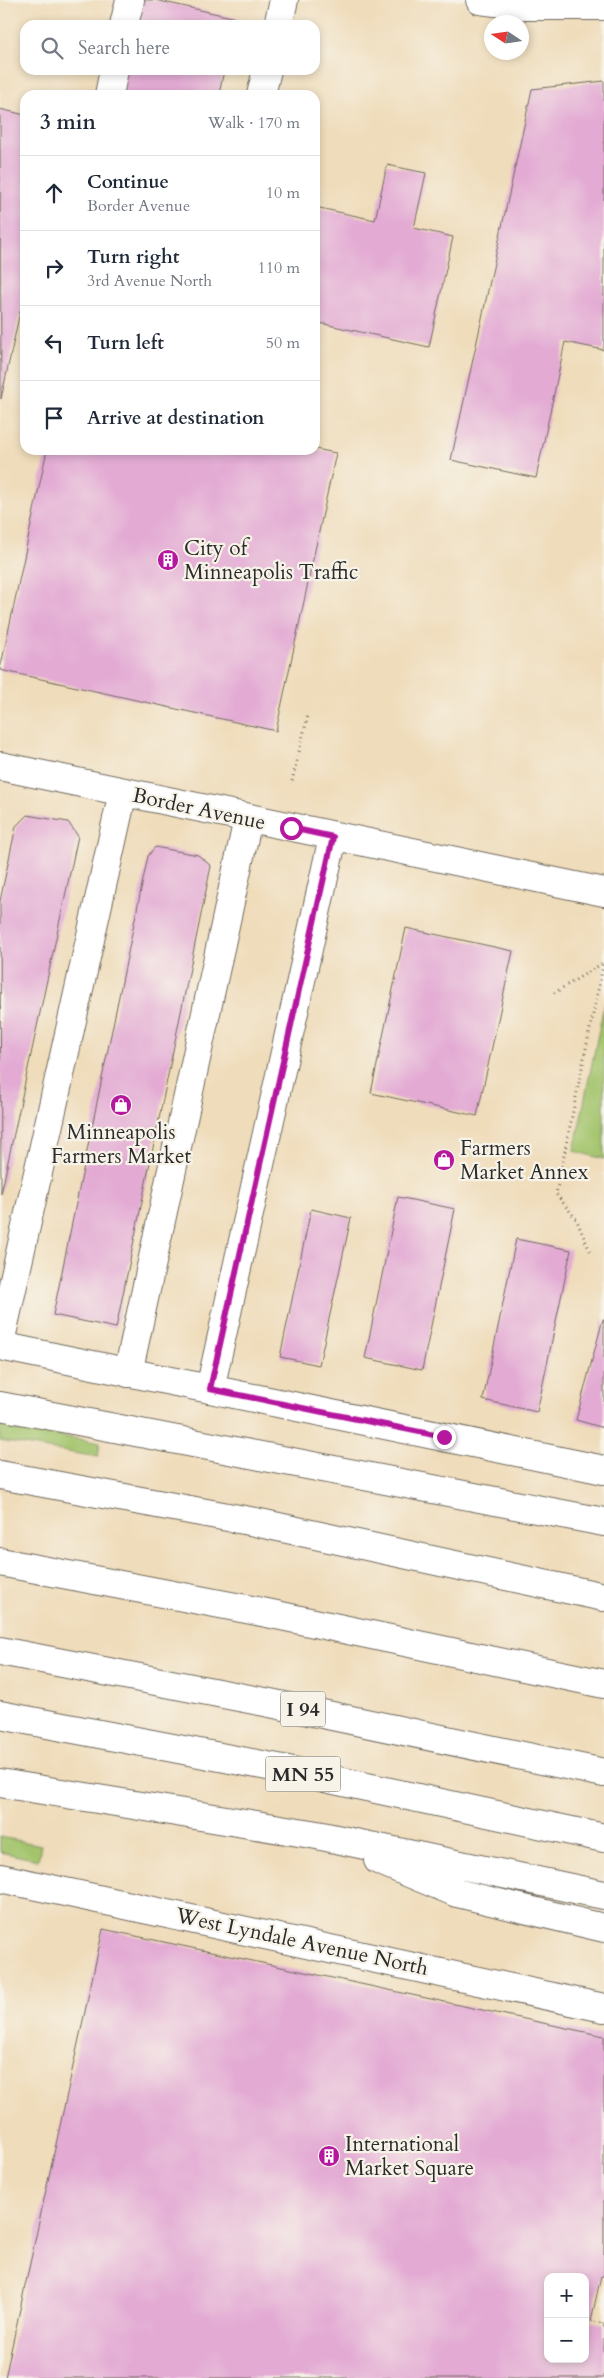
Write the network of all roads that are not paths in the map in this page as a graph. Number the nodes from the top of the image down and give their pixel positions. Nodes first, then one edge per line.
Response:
1 (130, 0) edge
2 (284, 0) edge
3 (480, 0) edge
4 (604, 6) edge
5 (125, 20) edge
6 (279, 20) edge
7 (113, 75) edge
8 (266, 75) edge
9 (110, 90) edge
10 (262, 90) edge
11 (0, 766) edge
12 (123, 792) junction
13 (248, 819) junction
14 (333, 837) junction
15 (604, 892) edge
16 (0, 1345) edge
17 (128, 1373) junction
18 (210, 1389) junction
19 (0, 1406) edge
20 (604, 1470) edge
21 (0, 1475) edge
22 (604, 1522) edge
23 (0, 1562) edge
24 (604, 1597) edge
25 (0, 1651) edge
26 (604, 1684) edge
27 (0, 1715) edge
28 (604, 1774) edge
29 (0, 1782) edge
30 (317, 1835) junction
31 (604, 1838) edge
32 (0, 1878) edge
33 (604, 1895) edge
34 (604, 1928) edge
35 (604, 2008) edge

1 - 5 main road
2 - 6 main road
3 - 4 main road
7 - 9 main road
8 - 10 main road
11 - 12 main road, Border Avenue
12 - 13 main road, Border Avenue
12 - 16 main road
13 - 14 main road, Border Avenue
13 - 17 main road
14 - 15 main road, Border Avenue
14 - 18 main road
16 - 17 main road
17 - 18 main road
18 - 20 main road
19 - 22 main road
21 - 24 main road
23 - 26 main road
25 - 28 main road, I 94
27 - 31 main road, MN 55
29 - 30 main road
30 - 33 main road
30 - 34 main road
32 - 35 main road, West Lyndale Avenue North

